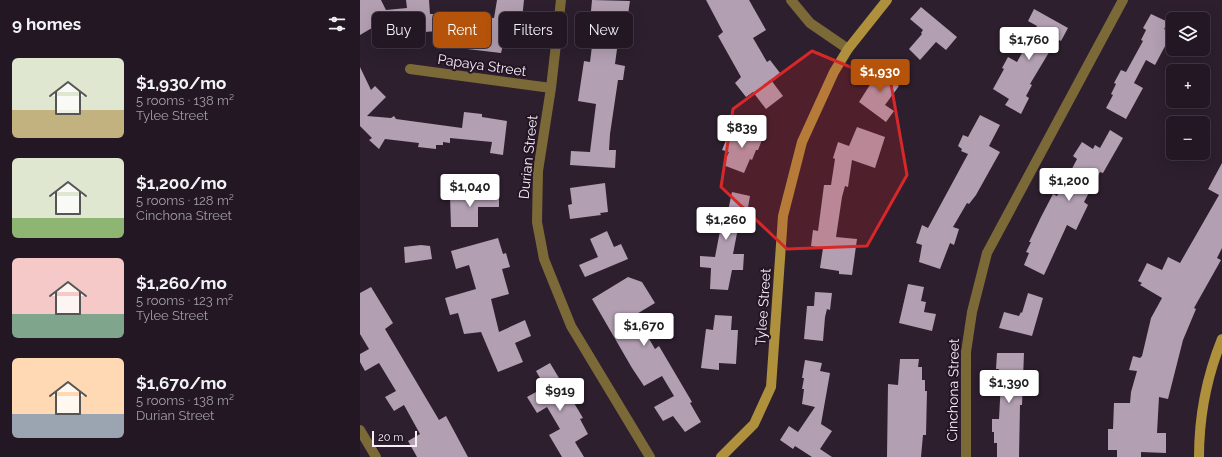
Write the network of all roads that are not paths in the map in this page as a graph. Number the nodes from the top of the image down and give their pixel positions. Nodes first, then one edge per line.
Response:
1 (561, 0) edge
2 (790, 0) edge
3 (887, 0) edge
4 (1123, 0) edge
5 (848, 49) junction
6 (410, 69) dead end
7 (550, 88) junction
8 (1222, 339) edge
9 (360, 430) edge
10 (376, 457) edge
11 (650, 457) edge
12 (720, 457) edge
13 (966, 457) edge
14 (1200, 457) edge

1 - 7 street, Durian Street
2 - 5 street
3 - 5 street, Tylee Street
4 - 13 street, Cinchona Street
5 - 12 street, Tylee Street
6 - 7 street, Papaya Street
7 - 11 street, Durian Street
8 - 14 street
9 - 10 street

